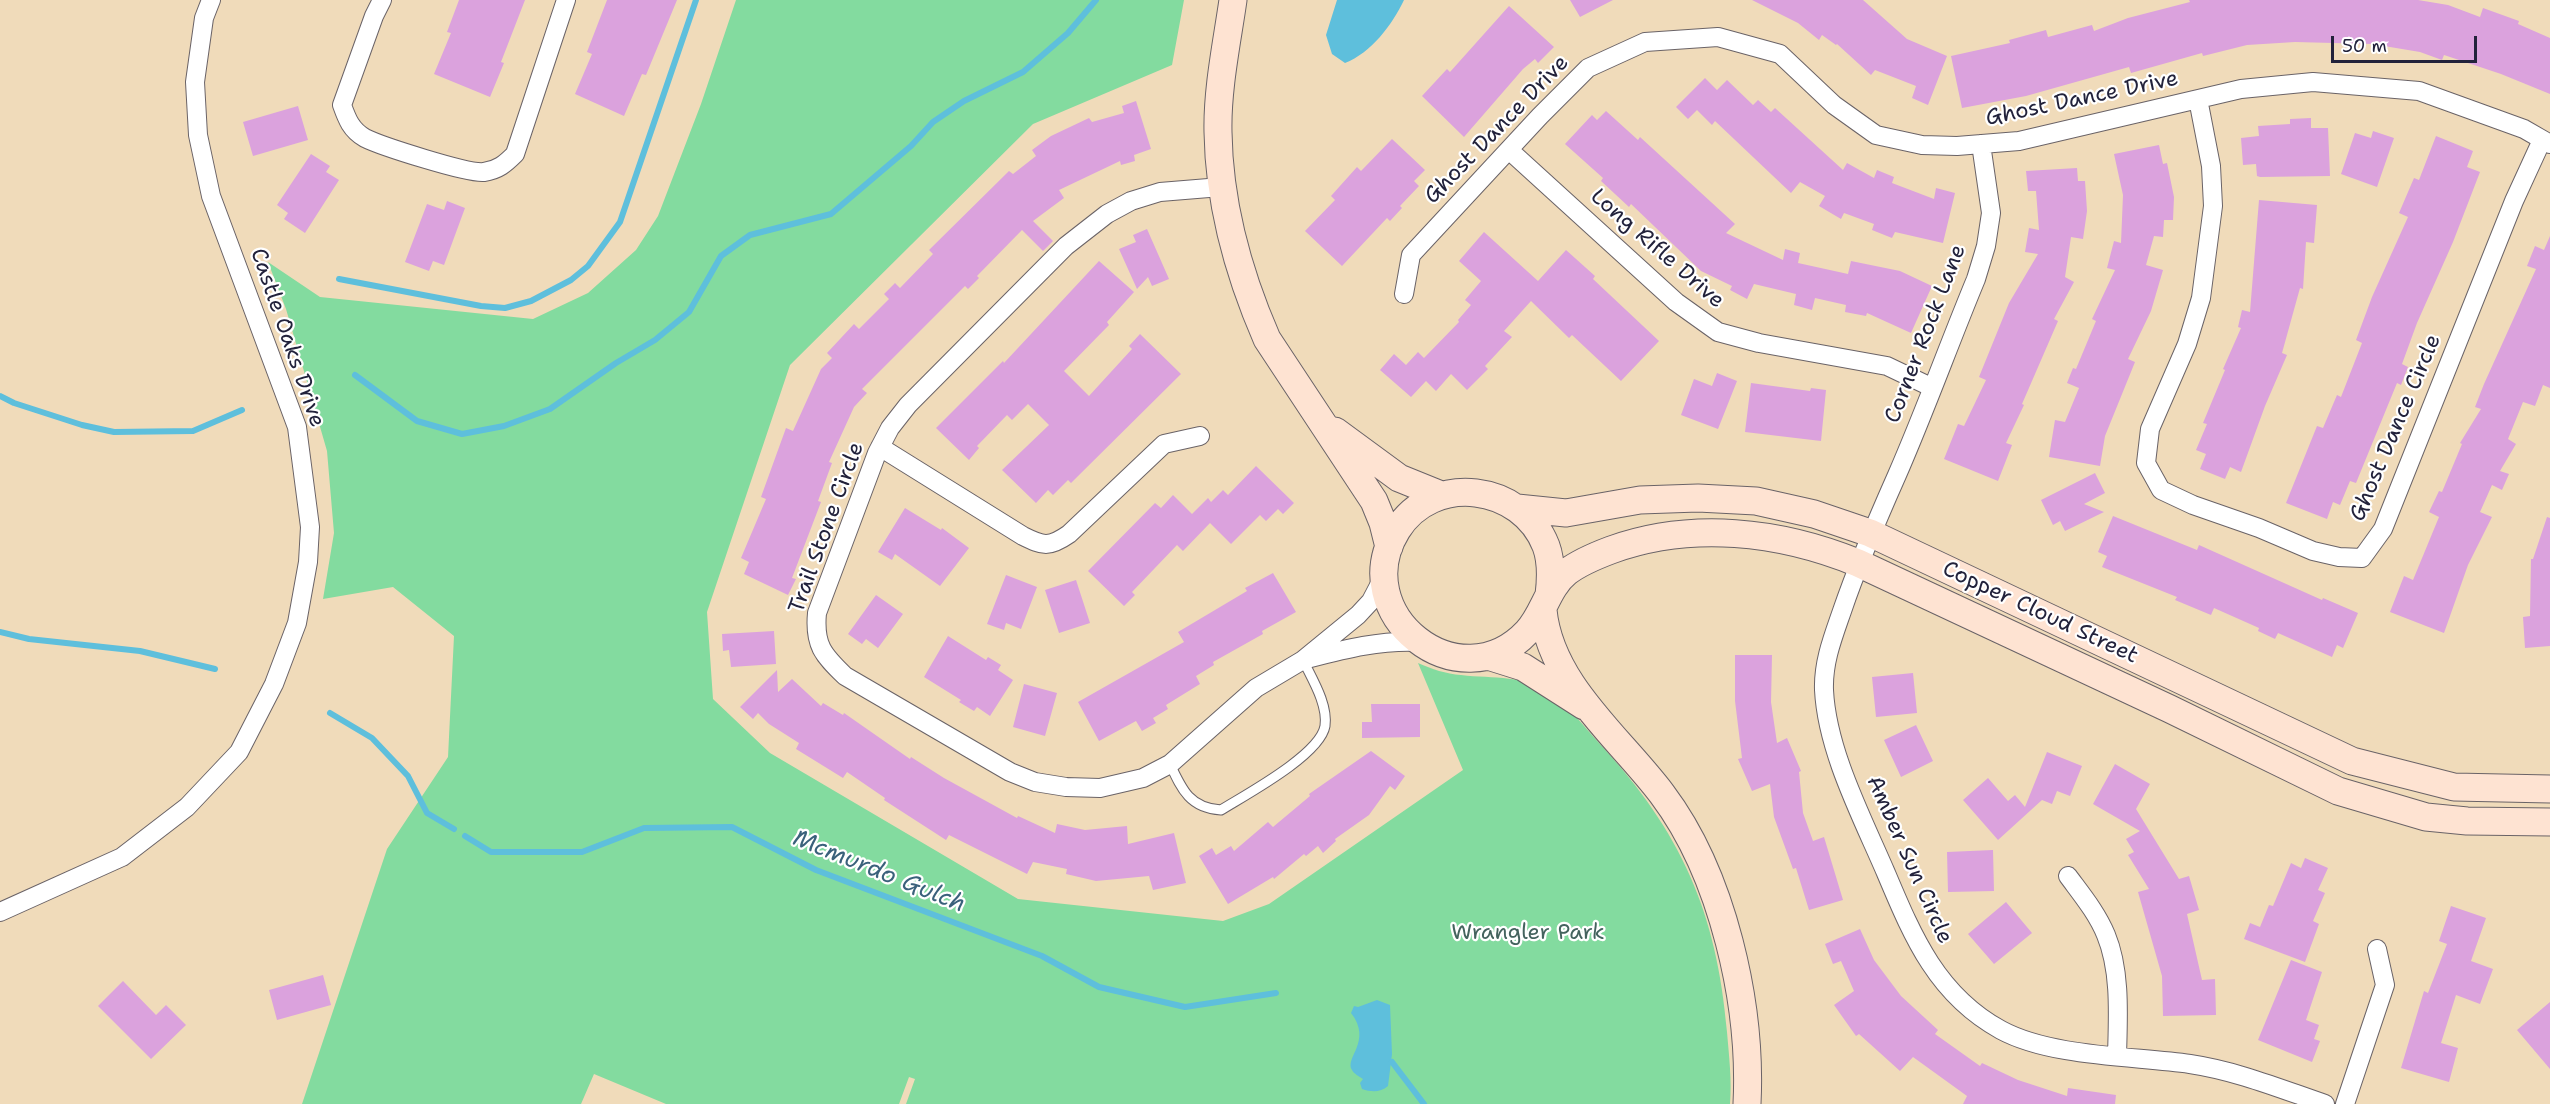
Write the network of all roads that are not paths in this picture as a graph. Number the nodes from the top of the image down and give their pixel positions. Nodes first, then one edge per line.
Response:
1 (211, 0) edge
2 (382, 0) edge
3 (566, 0) edge
4 (1233, 0) edge
5 (2198, 99) junction
6 (2546, 142) edge
7 (1981, 144) junction
8 (1509, 150) junction
9 (1221, 187) junction
10 (1404, 294) dead end
11 (1931, 387) junction
12 (1323, 423) junction
13 (1200, 436) dead end
14 (880, 447) junction
15 (1441, 495) junction
16 (1517, 508) junction
17 (1870, 533) junction
18 (1389, 547) junction
19 (1858, 563) junction
20 (1384, 576) junction
21 (1546, 602) junction
22 (1419, 642) junction
23 (1488, 656) junction
24 (1303, 660) junction
25 (1587, 708) junction
26 (1170, 764) junction
27 (2550, 789) edge
28 (2550, 822) edge
29 (2068, 876) dead end
30 (0, 912) edge
31 (2377, 949) dead end
32 (2116, 1056) junction
33 (1747, 1104) edge
34 (2325, 1104) edge
35 (2345, 1104) edge

1 - 30 street, Castle Oaks Drive
2 - 3 street
4 - 9 street
5 - 6 street, Ghost Dance Drive
5 - 6 street, Ghost Dance Circle
5 - 7 street, Ghost Dance Drive
7 - 8 street, Ghost Dance Drive
7 - 11 street, Corner Rock Lane
8 - 10 street, Ghost Dance Drive
8 - 11 street, Long Rifle Drive
9 - 12 street
9 - 14 street, Trail Stone Circle
11 - 17 street, Corner Rock Lane
12 - 15 street
12 - 18 street
13 - 14 street
14 - 26 street, Trail Stone Circle
15 - 16 street
15 - 18 street
16 - 17 street, Copper Cloud Street
16 - 21 street
17 - 19 street, Amber Sun Circle
17 - 27 street, Copper Cloud Street
18 - 20 street
19 - 21 street, Copper Cloud Street
19 - 28 street, Copper Cloud Street
19 - 32 street, Amber Sun Circle
20 - 22 street
20 - 24 street, Trail Stone Circle
21 - 23 street
21 - 25 street
22 - 23 street
22 - 24 street, Trail Stone Circle
23 - 25 street
24 - 26 street, Trail Stone Circle
24 - 26 lane
25 - 33 street
29 - 32 street
31 - 35 street
32 - 34 street, Amber Sun Circle

